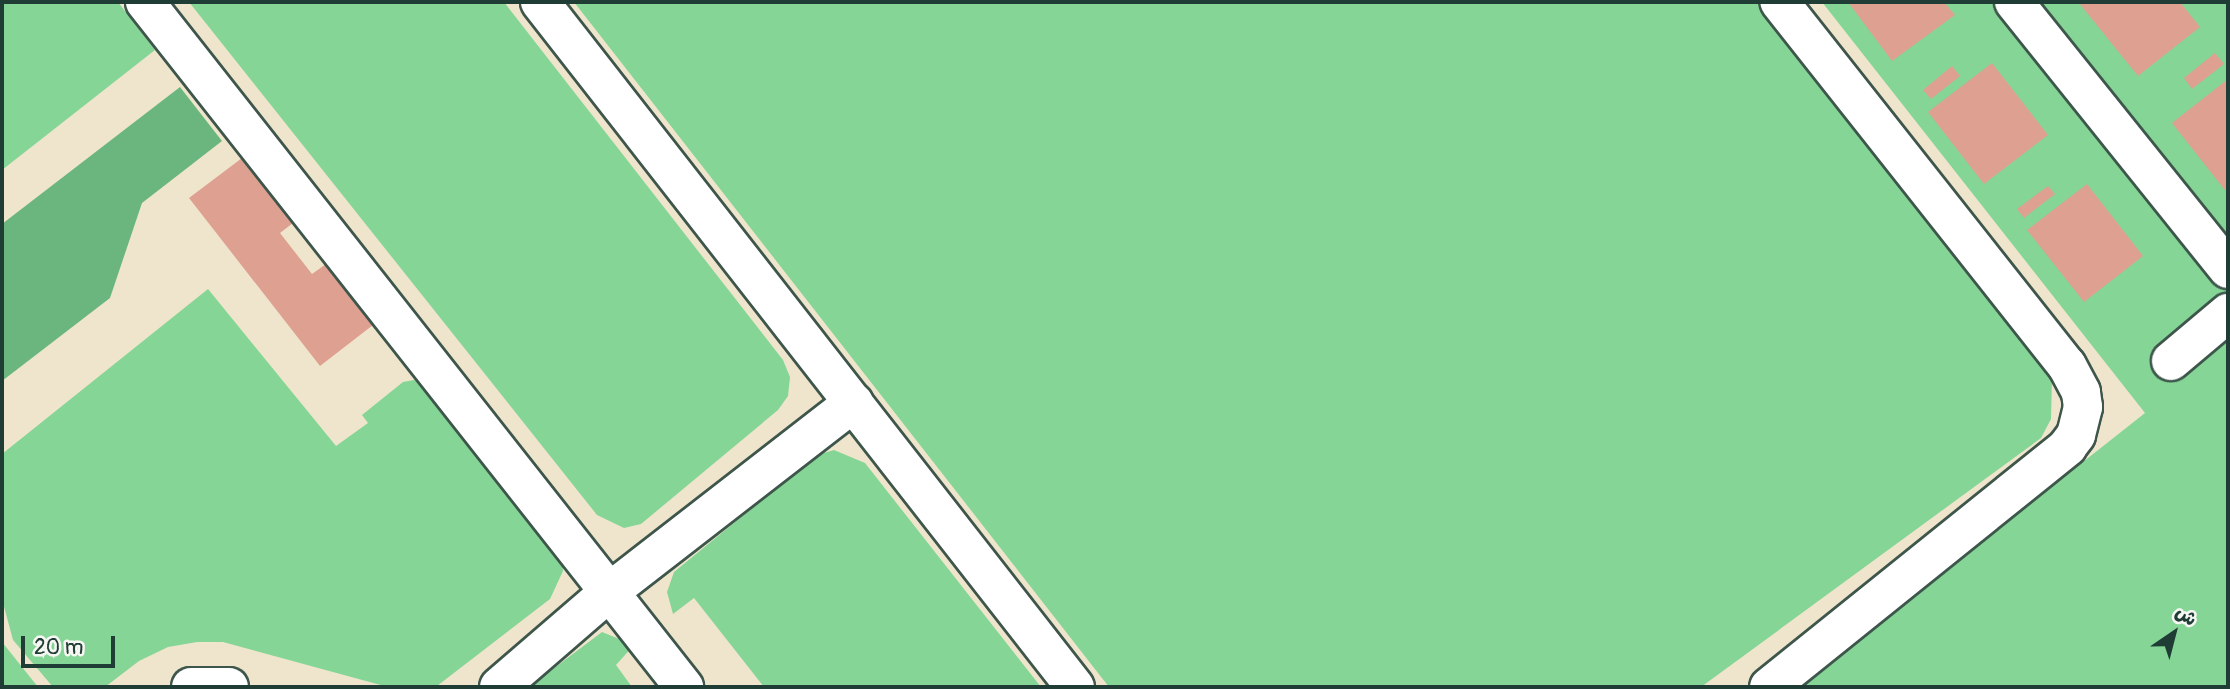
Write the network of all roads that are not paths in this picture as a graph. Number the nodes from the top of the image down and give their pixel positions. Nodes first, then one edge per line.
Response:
1 (145, 2) edge
2 (540, 2) edge
3 (1780, 2) edge
4 (2014, 2) edge
5 (2228, 269) edge
6 (2228, 313) edge
7 (2171, 361) dead end
8 (854, 402) junction
9 (608, 593) junction
10 (191, 687) edge
11 (229, 687) edge
12 (499, 687) edge
13 (684, 687) edge
14 (1075, 687) edge
15 (1769, 687) edge

1 - 9 lane
2 - 8 lane
3 - 15 lane
4 - 5 lane
6 - 7 lane
8 - 9 lane
8 - 14 lane
9 - 12 lane
9 - 13 lane
10 - 11 lane

